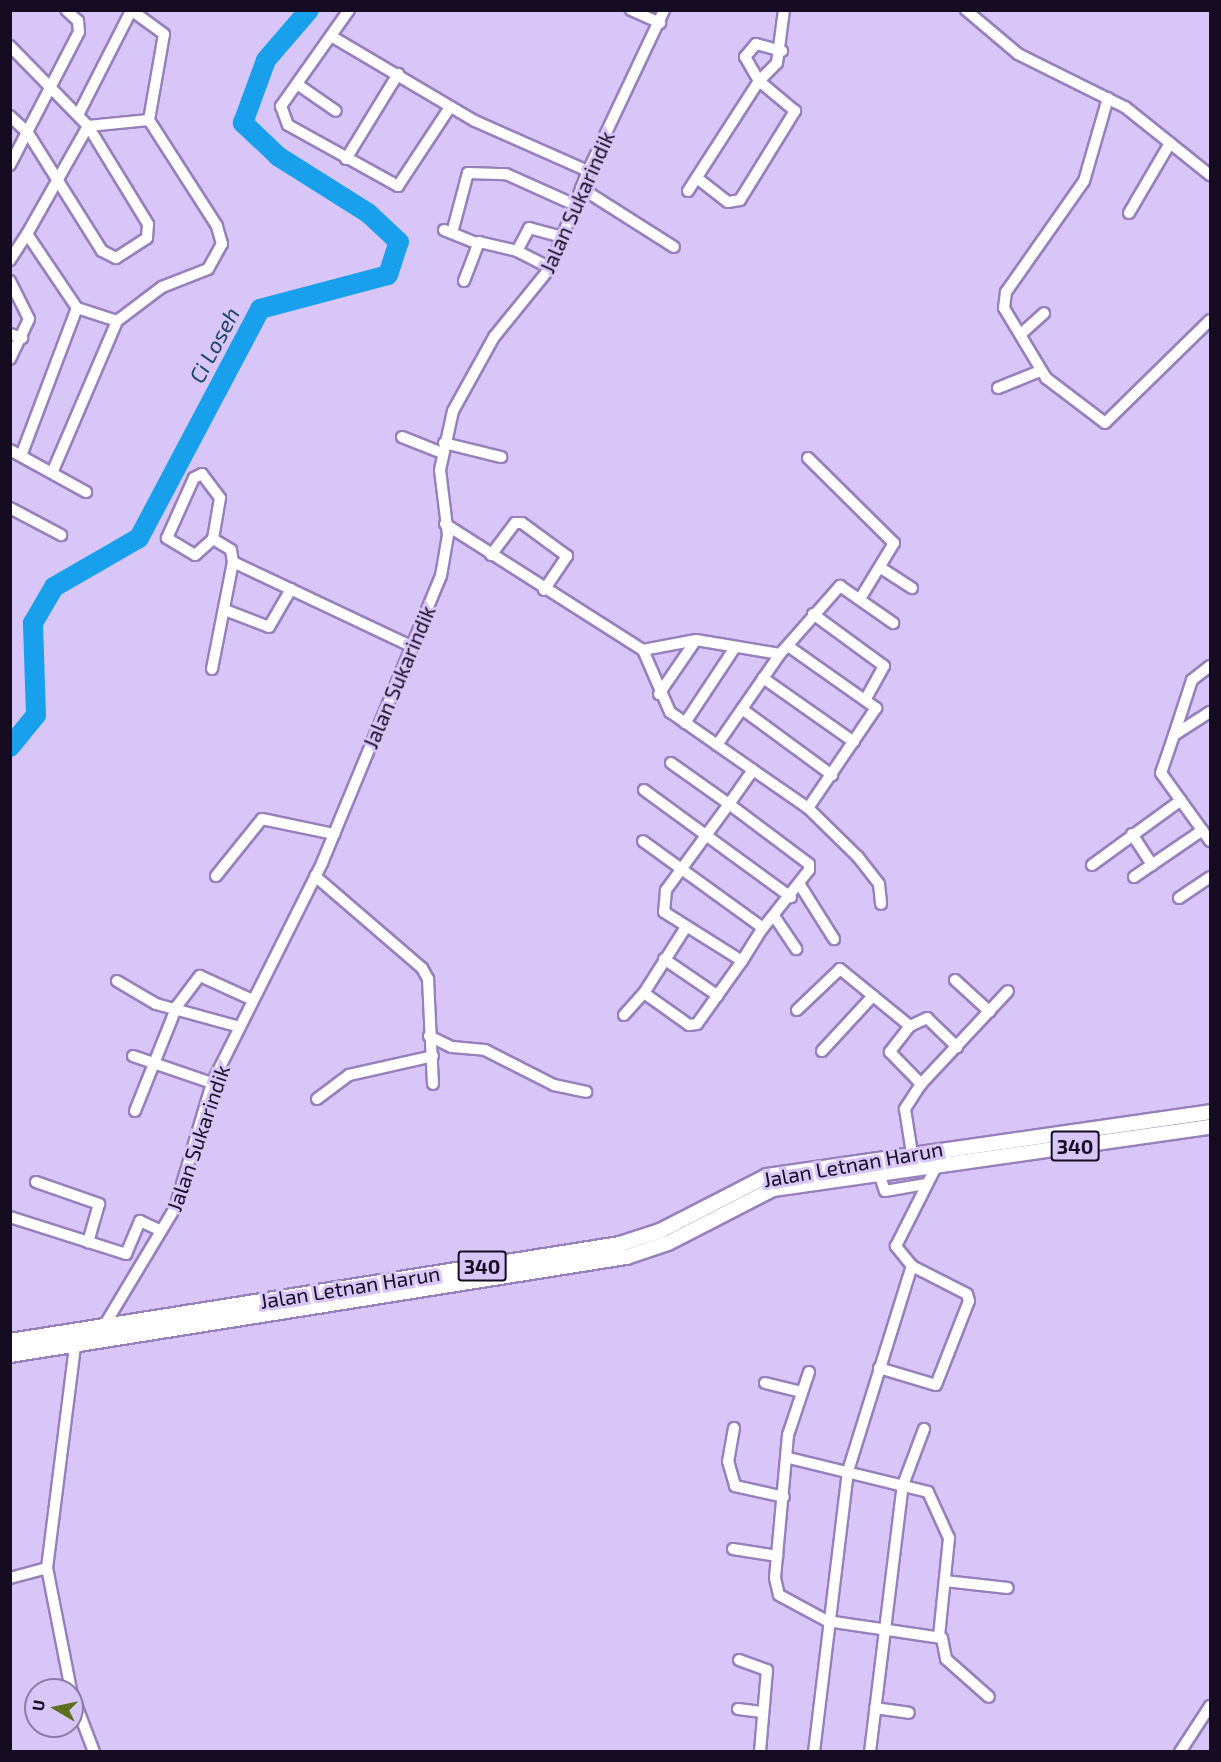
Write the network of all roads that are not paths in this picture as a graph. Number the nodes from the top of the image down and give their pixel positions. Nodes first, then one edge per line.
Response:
1 (66, 10) edge
2 (349, 10) edge
3 (631, 10) edge
4 (664, 10) edge
5 (784, 10) edge
6 (966, 10) edge
7 (131, 11) edge
8 (660, 23) junction
9 (331, 36) junction
10 (10, 46) edge
11 (782, 51) junction
12 (398, 74) junction
13 (759, 81) junction
14 (297, 84) junction
15 (54, 89) junction
16 (1108, 98) junction
17 (450, 107) junction
18 (336, 111) dead end
19 (78, 115) junction
20 (10, 116) edge
21 (149, 120) junction
22 (88, 126) junction
23 (28, 133) junction
24 (1170, 143) junction
25 (346, 159) junction
26 (10, 165) edge
27 (588, 171) junction
28 (1210, 175) edge
29 (54, 178) junction
30 (697, 178) junction
31 (581, 188) junction
32 (688, 191) dead end
33 (575, 205) junction
34 (1129, 213) dead end
35 (27, 234) junction
36 (562, 237) junction
37 (477, 243) junction
38 (14, 246) edge
39 (674, 246) dead end
40 (517, 251) junction
41 (10, 260) edge
42 (550, 268) junction
43 (10, 281) edge
44 (464, 281) dead end
45 (77, 308) junction
46 (1044, 313) dead end
47 (1210, 320) edge
48 (117, 321) junction
49 (10, 334) edge
50 (1022, 334) junction
51 (22, 338) junction
52 (10, 359) edge
53 (1040, 370) junction
54 (998, 388) dead end
55 (402, 437) dead end
56 (443, 448) junction
57 (10, 450) edge
58 (21, 456) junction
59 (501, 457) dead end
60 (808, 458) dead end
61 (52, 473) junction
62 (87, 492) dead end
63 (10, 508) edge
64 (445, 524) junction
65 (61, 535) dead end
66 (213, 539) junction
67 (491, 555) junction
68 (233, 562) junction
69 (881, 568) junction
70 (912, 588) dead end
71 (291, 590) junction
72 (544, 590) junction
73 (860, 599) junction
74 (225, 610) junction
75 (813, 614) junction
76 (893, 623) dead end
77 (696, 640) junction
78 (412, 647) junction
79 (643, 650) junction
80 (734, 650) junction
81 (784, 650) junction
82 (1210, 666) edge
83 (212, 669) dead end
84 (764, 678) junction
85 (659, 693) junction
86 (866, 698) junction
87 (742, 710) junction
88 (1210, 712) edge
89 (685, 723) junction
90 (1174, 735) junction
91 (854, 742) junction
92 (717, 745) junction
93 (671, 762) dead end
94 (753, 770) junction
95 (832, 775) junction
96 (644, 790) dead end
97 (1180, 800) junction
98 (729, 804) junction
99 (808, 808) junction
100 (1203, 830) junction
101 (334, 834) junction
102 (1132, 834) junction
103 (708, 835) junction
104 (643, 841) dead end
105 (1210, 841) edge
106 (1092, 865) dead end
107 (1152, 865) junction
108 (683, 868) junction
109 (216, 876) dead end
110 (315, 876) junction
111 (1134, 877) dead end
112 (1210, 877) edge
113 (800, 885) junction
114 (791, 897) junction
115 (1179, 898) dead end
116 (881, 904) dead end
117 (774, 916) junction
118 (686, 927) junction
119 (763, 928) junction
120 (834, 939) dead end
121 (796, 949) dead end
122 (664, 959) junction
123 (742, 961) junction
124 (955, 980) dead end
125 (117, 981) dead end
126 (1008, 991) dead end
127 (644, 993) junction
128 (718, 996) junction
129 (873, 996) junction
130 (253, 1000) junction
131 (177, 1006) junction
132 (796, 1010) dead end
133 (990, 1012) junction
134 (624, 1015) dead end
135 (910, 1026) junction
136 (240, 1027) junction
137 (429, 1036) junction
138 (957, 1047) junction
139 (822, 1051) dead end
140 (133, 1056) dead end
141 (433, 1056) junction
142 (152, 1064) junction
143 (212, 1083) junction
144 (433, 1084) dead end
145 (921, 1084) junction
146 (586, 1092) dead end
147 (317, 1099) dead end
148 (135, 1111) dead end
149 (1206, 1120) edge
150 (912, 1153) junction
151 (939, 1156) junction
152 (879, 1173) junction
153 (36, 1182) dead end
154 (926, 1184) junction
155 (10, 1217) edge
156 (161, 1231) junction
157 (88, 1242) junction
158 (912, 1266) junction
159 (375, 1290) junction
160 (101, 1335) junction
161 (76, 1340) junction
162 (10, 1341) edge
163 (10, 1355) edge
164 (879, 1368) junction
165 (809, 1372) dead end
166 (765, 1383) dead end
167 (800, 1392) junction
168 (734, 1428) dead end
169 (924, 1429) dead end
170 (789, 1458) junction
171 (848, 1471) junction
172 (903, 1485) junction
173 (784, 1497) junction
174 (733, 1549) dead end
175 (777, 1556) junction
176 (47, 1568) junction
177 (10, 1578) edge
178 (945, 1581) junction
179 (1008, 1588) dead end
180 (827, 1621) junction
181 (885, 1628) junction
182 (939, 1637) junction
183 (739, 1660) dead end
184 (68, 1678) edge
185 (989, 1697) dead end
186 (1210, 1706) edge
187 (875, 1708) junction
188 (738, 1709) dead end
189 (762, 1712) junction
190 (909, 1713) dead end
191 (84, 1726) edge
192 (94, 1752) edge
193 (760, 1752) edge
194 (814, 1752) edge
195 (870, 1752) edge
196 (1180, 1752) edge

1 - 15 street
2 - 9 street
3 - 8 street
4 - 8 street, Jalan Sukarindik
5 - 11 street
6 - 16 street
7 - 19 street
7 - 21 street
8 - 27 street, Jalan Sukarindik
9 - 12 street
9 - 14 street
10 - 15 street
11 - 13 street
11 - 13 street
12 - 17 street
12 - 25 street
13 - 30 street
13 - 30 street
14 - 18 street
14 - 25 street
15 - 19 street
15 - 23 street
16 - 24 street
16 - 50 street
17 - 25 street
17 - 27 street
19 - 22 street
20 - 23 street
21 - 22 street
21 - 48 street
22 - 29 street
22 - 29 street
23 - 26 street
23 - 29 street
24 - 28 street
24 - 34 street
27 - 31 street, Jalan Sukarindik
29 - 35 street
30 - 32 street
31 - 33 street, Jalan Sukarindik
31 - 39 street
33 - 36 street, Jalan Sukarindik
33 - 37 street
35 - 38 street
35 - 45 street
36 - 40 street
36 - 42 street, Jalan Sukarindik
37 - 40 street
37 - 44 street
38 - 41 street
40 - 42 street
42 - 56 street, Jalan Sukarindik
43 - 51 street
45 - 48 street
45 - 58 street
46 - 50 street
47 - 53 street
48 - 61 street
49 - 51 street
50 - 53 street
51 - 52 street
53 - 54 street
55 - 56 street
56 - 59 street
56 - 64 street, Jalan Sukarindik
57 - 58 street
58 - 61 street
60 - 69 street
61 - 62 street
63 - 65 street
64 - 67 street
64 - 78 street, Jalan Sukarindik
66 - 66 street
66 - 68 street
67 - 72 street
67 - 72 street
68 - 71 street
68 - 74 street
69 - 70 street
69 - 73 street
71 - 74 street
71 - 78 street
72 - 79 street
73 - 75 street
73 - 76 street
74 - 83 street
75 - 81 street
75 - 86 street
77 - 79 street
77 - 80 street
77 - 85 street
78 - 101 street, Jalan Sukarindik
79 - 85 street
80 - 81 street
80 - 89 street
81 - 84 street
81 - 86 street
82 - 90 street
84 - 87 street
84 - 91 street
85 - 89 street
86 - 91 street
87 - 92 street
87 - 95 street
88 - 90 street
89 - 92 street
90 - 97 street
91 - 95 street
92 - 94 street
93 - 98 street
94 - 98 street
94 - 99 street
95 - 99 street
96 - 103 street
97 - 100 street
97 - 102 street
98 - 103 street
98 - 113 street
99 - 116 street
100 - 105 street
100 - 107 street
101 - 109 street
101 - 110 street, Jalan Sukarindik
102 - 106 street
102 - 107 street
103 - 108 street
103 - 114 street
104 - 108 street
107 - 111 street
108 - 118 street
108 - 119 street
110 - 130 street, Jalan Sukarindik
110 - 137 street
112 - 115 street
113 - 114 street
113 - 120 street
114 - 117 street
117 - 119 street
117 - 121 street
118 - 122 street
118 - 123 street
119 - 123 street
122 - 127 street
122 - 128 street
123 - 128 street
124 - 133 street
125 - 131 street
126 - 133 street
127 - 128 street
127 - 134 street
129 - 132 street
129 - 135 street
129 - 139 street
130 - 131 street
130 - 136 street, Jalan Sukarindik
131 - 136 street
131 - 142 street
133 - 138 street
135 - 138 street
135 - 145 street
136 - 143 street, Jalan Sukarindik
137 - 141 street
137 - 146 street
138 - 145 street
140 - 142 street
141 - 144 street
141 - 147 street
142 - 143 street
142 - 148 street
143 - 156 street, Jalan Sukarindik
145 - 150 street
149 - 151 main road, Jalan Letnan Harun / 340
150 - 151 main road, Jalan Letnan Harun / 340
150 - 159 main road, Jalan Letnan Harun / 340
151 - 152 main road, Jalan Letnan Harun / 340
151 - 154 street
152 - 154 street
152 - 159 main road, Jalan Letnan Harun / 340
153 - 157 street
154 - 158 street
155 - 157 street
156 - 157 street
156 - 160 street, Jalan Sukarindik
158 - 164 street
158 - 164 street
159 - 160 main road, Jalan Letnan Harun / 340
160 - 161 main road, Jalan Letnan Harun / 340
161 - 162 main road, Jalan Letnan Harun / 340
161 - 163 main road, Jalan Letnan Harun / 340
161 - 176 street
164 - 171 street
165 - 167 street
166 - 167 street
167 - 170 street
168 - 173 street
169 - 172 street
170 - 171 street
170 - 173 street
171 - 172 street
171 - 180 street
172 - 178 street
172 - 181 street
173 - 175 street
174 - 175 street
175 - 180 street
176 - 177 street
176 - 184 street
178 - 179 street
178 - 182 street
180 - 181 street
180 - 194 street
181 - 182 street
181 - 187 street
182 - 185 street
183 - 189 street
186 - 196 street
187 - 190 street
187 - 195 street
188 - 189 street
189 - 193 street
191 - 192 street

